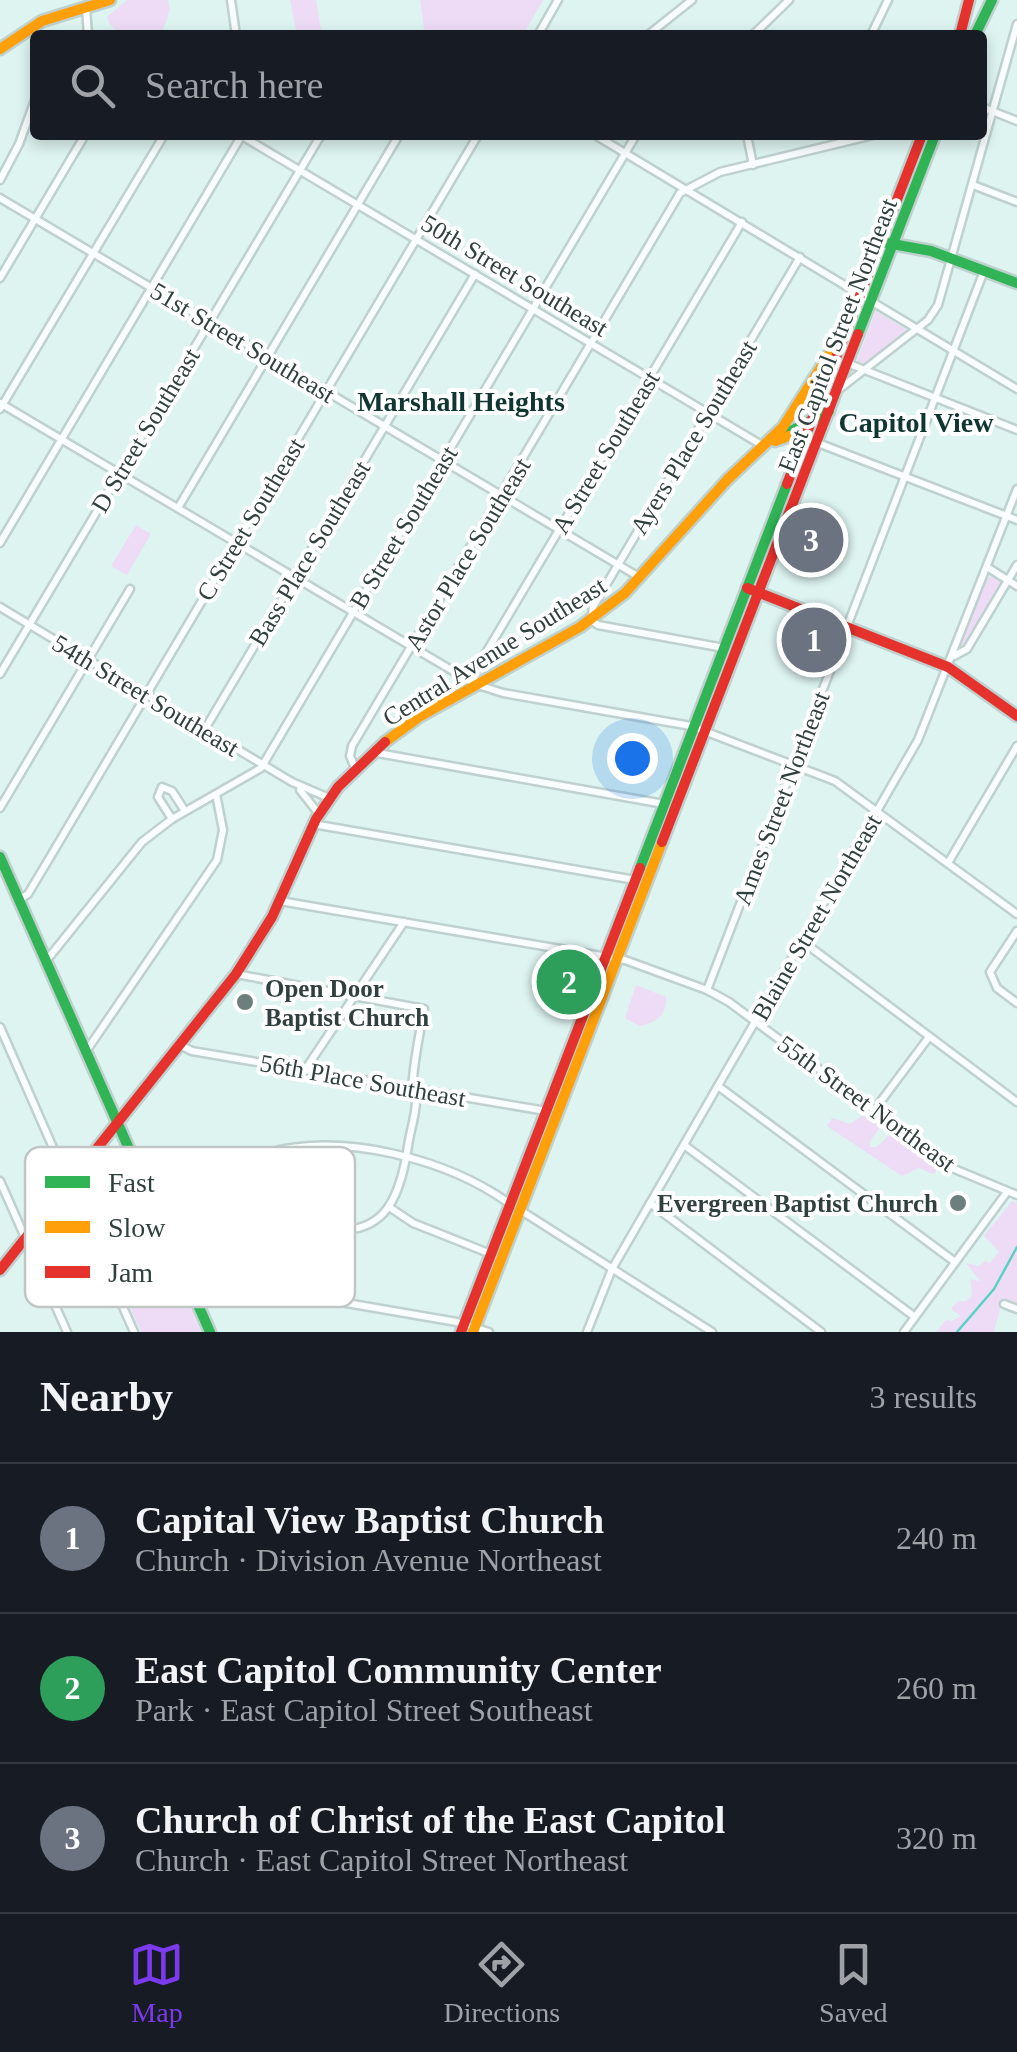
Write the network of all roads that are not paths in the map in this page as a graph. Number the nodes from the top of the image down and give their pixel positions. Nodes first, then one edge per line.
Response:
1 (110, 0) edge
2 (231, 0) edge
3 (558, 0) edge
4 (692, 0) edge
5 (789, 0) edge
6 (888, 0) edge
7 (992, 0) edge
8 (967, 1) edge
9 (86, 8) junction
10 (1017, 24) edge
11 (88, 30) edge
12 (235, 30) edge
13 (541, 30) edge
14 (654, 30) edge
15 (758, 30) edge
16 (873, 30) edge
17 (961, 30) edge
18 (977, 30) edge
19 (1015, 40) edge
20 (0, 49) edge
21 (987, 109) edge
22 (992, 111) junction
23 (30, 115) edge
24 (1017, 121) edge
25 (987, 130) edge
26 (82, 140) edge
27 (161, 140) edge
28 (240, 140) edge
29 (249, 140) edge
30 (318, 140) edge
31 (396, 140) edge
32 (475, 140) edge
33 (603, 140) edge
34 (633, 140) edge
35 (748, 140) edge
36 (852, 140) edge
37 (919, 140) edge
38 (934, 140) edge
39 (984, 140) edge
40 (625, 153) junction
41 (753, 164) junction
42 (300, 170) junction
43 (0, 180) edge
44 (973, 184) junction
45 (689, 191) junction
46 (0, 198) edge
47 (1017, 202) edge
48 (358, 205) junction
49 (35, 218) junction
50 (742, 222) junction
51 (416, 240) junction
52 (887, 243) junction
53 (93, 253) junction
54 (800, 257) junction
55 (952, 258) junction
56 (984, 270) junction
57 (475, 274) junction
58 (0, 278) edge
59 (1017, 283) edge
60 (152, 288) junction
61 (866, 296) junction
62 (532, 308) junction
63 (210, 322) junction
64 (848, 328) junction
65 (918, 328) junction
66 (592, 344) junction
67 (954, 350) junction
68 (268, 357) junction
69 (847, 364) junction
70 (865, 370) junction
71 (649, 378) junction
72 (1017, 388) edge
73 (326, 391) junction
74 (836, 392) junction
75 (935, 398) junction
76 (1, 405) edge
77 (829, 411) junction
78 (708, 412) junction
79 (811, 423) junction
80 (385, 426) junction
81 (1017, 430) edge
82 (61, 439) junction
83 (811, 440) junction
84 (768, 445) junction
85 (443, 460) junction
86 (120, 474) junction
87 (905, 476) junction
88 (1017, 489) edge
89 (502, 496) junction
90 (178, 509) junction
91 (1007, 516) junction
92 (1017, 520) edge
93 (560, 530) junction
94 (0, 542) edge
95 (236, 543) junction
96 (618, 564) junction
97 (1017, 566) edge
98 (987, 567) junction
99 (295, 578) junction
100 (640, 578) junction
101 (1008, 580) junction
102 (1017, 586) edge
103 (130, 588) dead end
104 (753, 590) junction
105 (0, 608) edge
106 (353, 612) junction
107 (591, 620) junction
108 (29, 625) junction
109 (847, 627) junction
110 (411, 647) junction
111 (724, 648) junction
112 (88, 660) junction
113 (950, 661) junction
114 (0, 674) edge
115 (475, 684) junction
116 (146, 694) junction
117 (1017, 716) edge
118 (700, 729) junction
119 (204, 730) junction
120 (1017, 746) edge
121 (372, 752) junction
122 (263, 764) junction
123 (794, 765) junction
124 (355, 769) junction
125 (292, 782) junction
126 (216, 794) junction
127 (329, 798) junction
128 (664, 804) junction
129 (0, 808) edge
130 (877, 809) junction
131 (184, 811) junction
132 (172, 819) junction
133 (316, 819) junction
134 (0, 858) edge
135 (948, 863) junction
136 (635, 880) junction
137 (19, 900) junction
138 (280, 901) junction
139 (1016, 912) edge
140 (404, 922) junction
141 (1017, 930) edge
142 (802, 941) junction
143 (611, 958) junction
144 (46, 960) junction
145 (236, 974) junction
146 (707, 990) junction
147 (356, 996) junction
148 (1017, 1004) edge
149 (755, 1022) junction
150 (0, 1027) edge
151 (930, 1037) junction
152 (182, 1046) junction
153 (87, 1050) junction
154 (304, 1070) junction
155 (718, 1086) junction
156 (414, 1089) junction
157 (1017, 1102) edge
158 (874, 1110) junction
159 (546, 1112) junction
160 (118, 1125) junction
161 (684, 1145) junction
162 (54, 1147) edge
163 (100, 1147) edge
164 (128, 1147) edge
165 (355, 1149) edge
166 (406, 1157) junction
167 (0, 1181) edge
168 (1008, 1192) junction
169 (1017, 1196) edge
170 (650, 1203) junction
171 (389, 1207) junction
172 (515, 1207) junction
173 (355, 1230) edge
174 (25, 1238) joint
175 (490, 1254) junction
176 (956, 1262) junction
177 (612, 1269) junction
178 (0, 1270) edge
179 (1004, 1304) dead end
180 (55, 1307) edge
181 (123, 1307) edge
182 (199, 1307) edge
183 (352, 1307) edge
184 (1017, 1308) edge
185 (915, 1317) junction
186 (468, 1329) edge
187 (66, 1332) edge
188 (134, 1332) edge
189 (210, 1332) edge
190 (489, 1332) edge
191 (588, 1332) edge
192 (712, 1332) edge
193 (822, 1332) edge
194 (904, 1332) edge

1 - 9 main road
2 - 12 street
3 - 13 street
4 - 14 street
5 - 15 street
6 - 16 street
7 - 18 main road
8 - 17 main road
9 - 11 street
9 - 20 main road
10 - 19 street
19 - 22 street
21 - 22 street
22 - 24 street
22 - 25 street
23 - 43 street
26 - 49 street
27 - 53 street
28 - 60 street
29 - 42 street, 50th Street Southeast
30 - 42 street, D Street Southeast
31 - 48 street
32 - 51 street, C Street Southeast
33 - 40 street
34 - 40 street, B Street Southeast
35 - 41 street
36 - 41 street
37 - 52 main road
38 - 52 main road, East Capitol Street Northeast
39 - 44 street
40 - 45 street
40 - 62 street, B Street Southeast
41 - 45 street
42 - 48 street, 50th Street Southeast
42 - 63 street, D Street Southeast
44 - 47 street
44 - 55 street
45 - 50 street
45 - 66 street, Astor Place Southeast
46 - 49 street, 51st Street Southeast
48 - 51 street, 50th Street Southeast
48 - 68 street
49 - 53 street, 51st Street Southeast
49 - 58 street
50 - 54 street
50 - 71 street, A Street Southeast
51 - 57 street, 50th Street Southeast
51 - 73 street, C Street Southeast
52 - 55 main road
52 - 61 main road, East Capitol Street Northeast
53 - 60 street, 51st Street Southeast
53 - 76 street
54 - 61 street
54 - 78 street, Ayers Place Southeast
55 - 56 main road
55 - 65 street
56 - 59 main road
56 - 67 street, Ames Street Northeast
57 - 62 street, 50th Street Southeast
57 - 80 street, Bass Place Southeast
60 - 63 street, 51st Street Southeast
60 - 82 street
61 - 64 main road
61 - 65 street
61 - 69 main road, East Capitol Street Northeast
62 - 66 street, 50th Street Southeast
62 - 85 street, B Street Southeast
63 - 68 street, 51st Street Southeast
63 - 86 street, D Street Southeast
64 - 79 main road
64 - 84 main road, Central Avenue Southeast
65 - 67 street
65 - 70 street
66 - 71 street, 50th Street Southeast
66 - 89 street, Astor Place Southeast
67 - 72 street
67 - 75 street, Ames Street Northeast
68 - 73 street, 51st Street Southeast
68 - 90 street
69 - 70 street
69 - 74 main road, East Capitol Street Northeast
70 - 74 street
70 - 75 street
71 - 78 street, 50th Street Southeast
71 - 93 street, A Street Southeast
73 - 80 street, 51st Street Southeast
73 - 95 street, C Street Southeast
74 - 77 main road, East Capitol Street Northeast
75 - 81 street
75 - 87 street, Ames Street Northeast
76 - 82 street
77 - 79 main road
77 - 83 main road, East Capitol Street Northeast
78 - 84 street, 50th Street Southeast
78 - 96 street, Ayers Place Southeast
79 - 83 main road
79 - 84 main road
80 - 85 street, 51st Street Southeast
80 - 99 street, Bass Place Southeast
82 - 86 street
82 - 94 street
83 - 84 main road
83 - 87 street
83 - 104 main road
84 - 100 main road, Central Avenue Southeast
85 - 89 street, 51st Street Southeast
85 - 106 street, B Street Southeast
86 - 90 street
86 - 108 street, D Street Southeast
87 - 91 street
87 - 109 street, Ames Street Northeast
88 - 91 street, Blaine Street Northeast
89 - 93 street, 51st Street Southeast
89 - 110 street, Astor Place Southeast
90 - 95 street
91 - 92 street
91 - 98 street, Blaine Street Northeast
93 - 96 street, 51st Street Southeast
93 - 115 street, A Street Southeast
95 - 99 street
95 - 116 street, C Street Southeast
96 - 100 street, 51st Street Southeast
96 - 107 street, Ayers Place Southeast
97 - 101 street
98 - 101 street
98 - 113 street, Blaine Street Northeast
99 - 106 street
99 - 119 street, Bass Place Southeast
100 - 107 main road, Central Avenue Southeast
101 - 102 street
101 - 113 street
103 - 112 street
104 - 109 main road
104 - 111 main road
104 - 118 main road
105 - 108 street, 54th Street Southeast
106 - 110 street
106 - 122 street, B Street Southeast
107 - 111 street
107 - 115 main road, Central Avenue Southeast
108 - 112 street, 54th Street Southeast
108 - 114 street, D Street Southeast
109 - 113 main road
109 - 123 street, Ames Street Northeast
110 - 115 street
110 - 124 street, Astor Place Southeast
111 - 118 main road
112 - 116 street, 54th Street Southeast
112 - 129 street
113 - 117 main road
113 - 130 street, Blaine Street Northeast
115 - 118 street
115 - 121 main road, Central Avenue Southeast
116 - 119 street, 54th Street Southeast
116 - 137 street, C Street Southeast
118 - 123 street
118 - 128 main road
118 - 143 main road
119 - 122 street, 54th Street Southeast
120 - 135 street
121 - 124 main road, Central Avenue Southeast
121 - 128 street
122 - 125 street, 54th Street Southeast
122 - 126 street
123 - 130 street
123 - 146 street, Ames Street Northeast
124 - 127 main road, Central Avenue Southeast
125 - 127 street, 54th Street Southeast
125 - 133 street, 54th Street Southeast
126 - 131 street
126 - 153 street
127 - 133 main road, Central Avenue Southeast
128 - 136 main road
130 - 135 street
130 - 142 street, Blaine Street Northeast
131 - 132 street
131 - 132 street
132 - 144 street
133 - 136 street
133 - 138 main road, Central Avenue Southeast
134 - 137 main road
135 - 139 street
136 - 143 main road
137 - 144 main road
138 - 140 street, 55th Street Northeast
138 - 145 main road, Central Avenue Southeast
140 - 143 street, 55th Street Northeast
140 - 147 street
141 - 148 street
142 - 149 street, Blaine Street Northeast
142 - 151 street
143 - 146 street, 55th Street Northeast
143 - 159 main road
143 - 172 main road
144 - 153 main road
145 - 147 street
145 - 152 main road, Central Avenue Southeast
146 - 149 street, 55th Street Northeast
147 - 154 street
147 - 156 street
149 - 155 street, Blaine Street Northeast
149 - 158 street, 55th Street Northeast
150 - 162 street
151 - 157 street
151 - 158 street
152 - 154 street, 56th Place Southeast
152 - 160 main road, Central Avenue Southeast
153 - 160 main road
154 - 156 street, 56th Place Southeast
155 - 161 street, Blaine Street Northeast
155 - 176 street
156 - 159 street, 56th Place Southeast
156 - 166 street
158 - 168 street, 55th Street Northeast
159 - 172 main road
160 - 163 main road, Central Avenue Southeast
160 - 164 main road
161 - 170 street, Blaine Street Northeast
161 - 185 street
165 - 166 street
166 - 171 street
166 - 172 street
167 - 174 street
168 - 169 street, 55th Street Northeast
168 - 176 street
170 - 177 street, Blaine Street Northeast
170 - 193 street
171 - 173 street
171 - 175 street
172 - 175 main road
172 - 177 street
172 - 186 main road
174 - 178 main road, Central Avenue Southeast
175 - 186 main road
176 - 185 street
177 - 191 street, Blaine Street Northeast
177 - 192 street
179 - 184 street
180 - 187 street
181 - 188 street
182 - 189 main road
183 - 186 street
185 - 194 street
186 - 190 street

